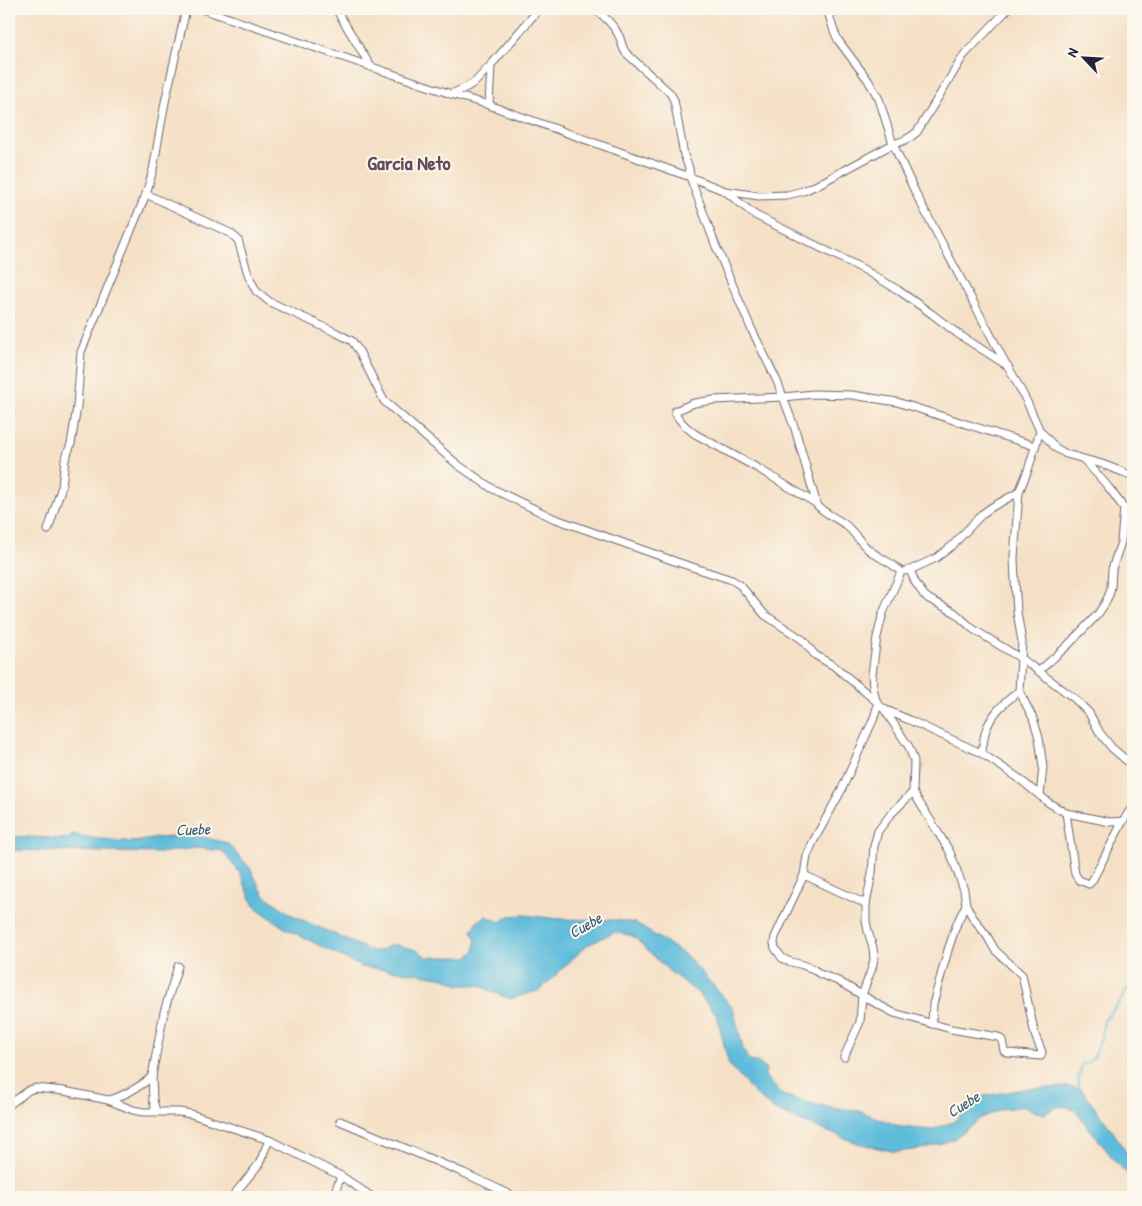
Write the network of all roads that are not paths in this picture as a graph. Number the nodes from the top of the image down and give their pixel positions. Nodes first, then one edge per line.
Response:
1 (186, 9) edge
2 (202, 9) edge
3 (336, 9) edge
4 (539, 9) edge
5 (595, 9) edge
6 (826, 9) edge
7 (1008, 9) edge
8 (491, 65) junction
9 (371, 67) junction
10 (451, 94) junction
11 (489, 105) junction
12 (893, 144) junction
13 (690, 177) junction
14 (725, 191) junction
15 (146, 194) junction
16 (1008, 366) junction
17 (783, 397) junction
18 (1040, 432) junction
19 (1036, 446) junction
20 (1084, 460) junction
21 (1133, 476) edge
22 (1019, 492) junction
23 (817, 505) junction
24 (1124, 508) junction
25 (1133, 525) edge
26 (48, 530) dead end
27 (910, 570) junction
28 (900, 572) junction
29 (1021, 659) junction
30 (1039, 671) junction
31 (1019, 691) junction
32 (879, 705) junction
33 (981, 753) junction
34 (1133, 766) edge
35 (913, 792) junction
36 (1040, 796) junction
37 (1133, 806) edge
38 (1066, 812) junction
39 (1123, 821) junction
40 (1110, 822) junction
41 (1116, 834) junction
42 (804, 875) junction
43 (866, 904) junction
44 (966, 905) junction
45 (178, 966) dead end
46 (862, 995) junction
47 (932, 1024) junction
48 (844, 1057) dead end
49 (152, 1076) junction
50 (108, 1100) junction
51 (9, 1105) edge
52 (156, 1111) junction
53 (340, 1120) dead end
54 (269, 1140) junction
55 (341, 1176) junction
56 (232, 1197) edge
57 (333, 1197) edge
58 (372, 1197) edge
59 (512, 1197) edge

1 - 15 street
2 - 9 street
3 - 9 street
4 - 8 street
5 - 13 street
6 - 12 street
7 - 12 street
8 - 10 street
8 - 11 street
9 - 10 street
10 - 11 street
11 - 13 street
12 - 14 street
12 - 16 street
13 - 14 street
13 - 17 street
14 - 16 street
15 - 26 street
15 - 32 street
16 - 18 street
17 - 19 street
17 - 23 street
17 - 23 street
18 - 19 street
18 - 20 street
19 - 22 street
20 - 21 street
20 - 24 street
22 - 27 street
22 - 29 street
23 - 28 street
24 - 25 street
24 - 30 street
27 - 28 street
27 - 29 street
28 - 32 street
29 - 30 street
29 - 31 street
30 - 34 street
31 - 33 street
31 - 36 street
32 - 33 street
32 - 35 street
32 - 42 street
33 - 36 street
35 - 43 street
35 - 44 street
36 - 38 street
37 - 39 street
38 - 40 street
38 - 41 street
39 - 40 street
39 - 41 street
40 - 41 street
42 - 43 street
42 - 46 street
43 - 46 street
44 - 47 street
44 - 47 street
45 - 49 street
46 - 47 street
46 - 48 street
49 - 50 street
49 - 52 street
50 - 51 street
50 - 52 street
52 - 54 street
53 - 59 street
54 - 55 street
54 - 56 street
55 - 57 street
55 - 58 street

